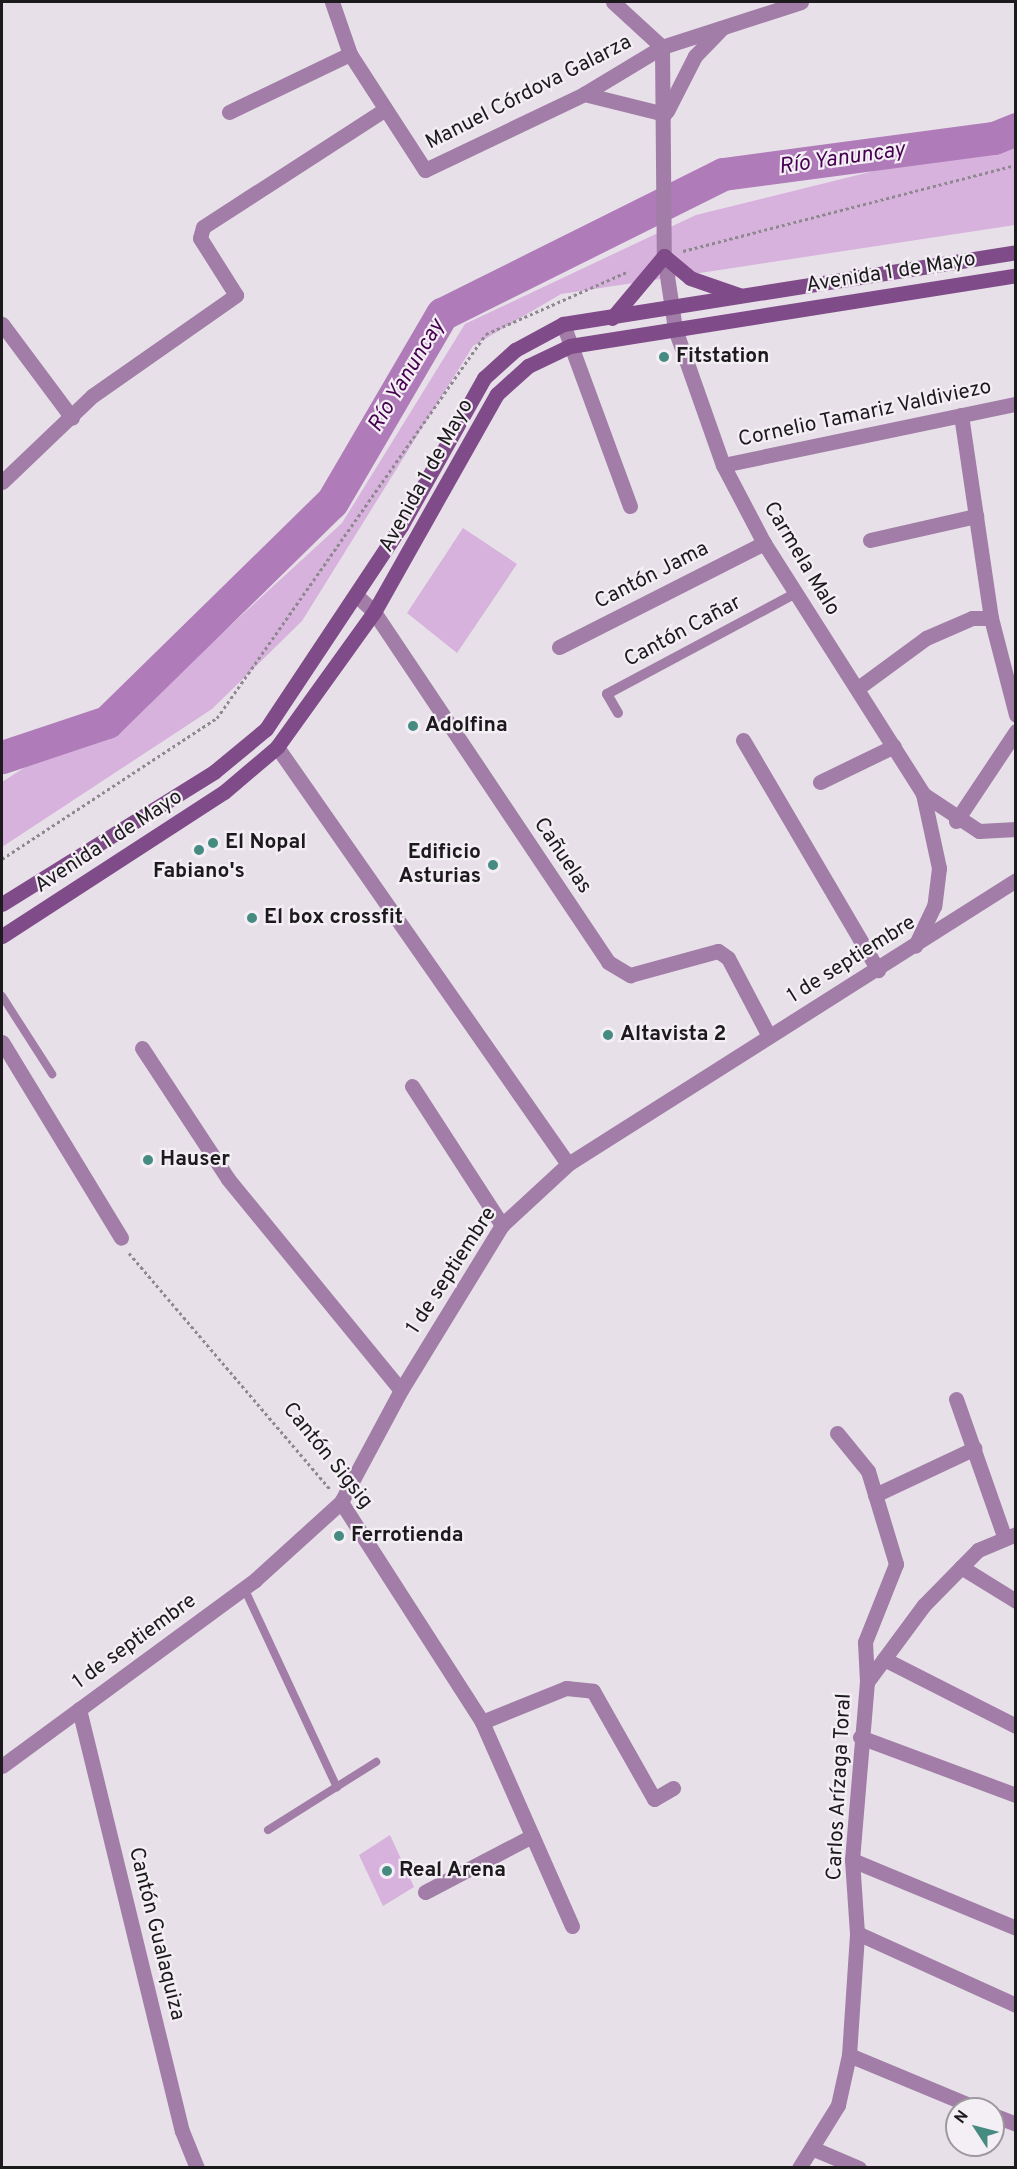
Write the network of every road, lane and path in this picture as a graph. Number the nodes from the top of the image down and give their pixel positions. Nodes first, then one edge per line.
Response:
1 (333, 2) edge
2 (613, 2) edge
3 (801, 2) edge
4 (722, 28) junction
5 (662, 48) junction
6 (350, 54) junction
7 (584, 94) junction
8 (384, 110) junction
9 (229, 112) dead end
10 (665, 114) junction
11 (1016, 252) edge
12 (664, 253) junction
13 (1016, 275) edge
14 (745, 297) junction
15 (671, 310) junction
16 (612, 318) junction
17 (2, 324) edge
18 (563, 324) junction
19 (675, 329) junction
20 (570, 346) junction
21 (1016, 405) edge
22 (961, 416) junction
23 (72, 418) junction
24 (723, 465) junction
25 (2, 482) edge
26 (630, 506) dead end
27 (976, 516) junction
28 (870, 540) dead end
29 (764, 543) junction
30 (796, 593) junction
31 (356, 595) junction
32 (374, 612) junction
33 (991, 618) junction
34 (559, 647) dead end
35 (858, 688) junction
36 (618, 713) dead end
37 (1016, 715) edge
38 (1016, 731) edge
39 (742, 740) dead end
40 (894, 746) junction
41 (277, 747) junction
42 (820, 782) dead end
43 (923, 794) junction
44 (956, 821) junction
45 (1016, 829) edge
46 (1016, 880) edge
47 (2, 904) edge
48 (2, 936) edge
49 (915, 946) junction
50 (878, 970) junction
51 (2, 996) edge
52 (769, 1036) junction
53 (2, 1042) edge
54 (142, 1048) dead end
55 (52, 1074) dead end
56 (412, 1086) dead end
57 (568, 1164) junction
58 (502, 1225) junction
59 (121, 1238) joint
60 (401, 1390) junction
61 (956, 1399) dead end
62 (837, 1433) dead end
63 (975, 1448) junction
64 (875, 1495) junction
65 (341, 1502) junction
66 (1010, 1535) edge
67 (961, 1567) junction
68 (244, 1588) junction
69 (1016, 1601) edge
70 (884, 1659) junction
71 (867, 1682) junction
72 (79, 1709) junction
73 (482, 1722) junction
74 (1016, 1726) edge
75 (860, 1737) junction
76 (376, 1762) dead end
77 (2, 1766) edge
78 (337, 1787) junction
79 (673, 1788) dead end
80 (1016, 1796) edge
81 (268, 1830) dead end
82 (532, 1836) junction
83 (852, 1860) junction
84 (425, 1892) dead end
85 (572, 1926) dead end
86 (1016, 1928) edge
87 (857, 1933) junction
88 (1016, 2005) edge
89 (849, 2055) junction
90 (950, 2097) edge
91 (814, 2149) junction
92 (197, 2168) edge
93 (799, 2168) edge
94 (859, 2168) edge

1 - 6 street, Manuel Córdova Galarza
2 - 5 street
3 - 4 street, Manuel Córdova Galarza
4 - 5 street, Manuel Córdova Galarza
4 - 10 street
5 - 7 street, Manuel Córdova Galarza
5 - 10 street, Carmela Malo
6 - 8 street, Manuel Córdova Galarza
6 - 9 street
7 - 8 street, Manuel Córdova Galarza
7 - 10 street
8 - 23 street
10 - 12 street, Carmela Malo
11 - 14 main road, Avenida 1 de Mayo
12 - 14 main road
12 - 15 street, Carmela Malo
12 - 16 main road
13 - 19 main road, Avenida 1 de Mayo
14 - 15 main road, Avenida 1 de Mayo
15 - 16 main road, Avenida 1 de Mayo
15 - 19 street, Carmela Malo
16 - 18 main road, Avenida 1 de Mayo
17 - 23 street
18 - 20 street
18 - 31 main road, Avenida 1 de Mayo
19 - 20 main road, Avenida 1 de Mayo
19 - 24 street, Carmela Malo
20 - 26 street
20 - 32 main road, Avenida 1 de Mayo
21 - 22 street, Cornelio Tamariz Valdiviezo
22 - 24 street, Cornelio Tamariz Valdiviezo
22 - 27 street
23 - 25 street
24 - 29 street, Carmela Malo
27 - 28 street
27 - 33 street
29 - 30 street, Carmela Malo
29 - 34 street, Cantón Jama
30 - 35 street, Carmela Malo
30 - 36 street, Cantón Cañar
31 - 32 street, Cañuelas
31 - 47 main road, Avenida 1 de Mayo
32 - 41 main road, Avenida 1 de Mayo
32 - 52 street, Cañuelas
33 - 35 street
33 - 37 street
35 - 40 street, Carmela Malo
38 - 44 street
39 - 50 street
40 - 42 street
40 - 43 street, Carmela Malo
41 - 48 main road, Avenida 1 de Mayo
41 - 57 street
43 - 44 street, Carmela Malo
43 - 49 street, Carmela Malo
44 - 45 street, Carmela Malo
46 - 49 street, 1 de septiembre
49 - 50 street, 1 de septiembre
50 - 52 street, 1 de septiembre
51 - 55 lane
52 - 57 street, 1 de septiembre
53 - 59 street
54 - 60 street
56 - 58 street
57 - 58 street, 1 de septiembre
58 - 60 street, 1 de septiembre
59 - 65 path, Cantón Sigsig
60 - 65 street, 1 de septiembre
61 - 63 street
62 - 64 street
63 - 64 street
63 - 66 street
64 - 71 street
65 - 68 street, 1 de septiembre
65 - 73 street, Cantón Sigsig
66 - 67 street, Carlos Arízaga Toral
67 - 69 street
67 - 70 street, Carlos Arízaga Toral
68 - 72 street, 1 de septiembre
68 - 78 lane
70 - 71 street, Carlos Arízaga Toral
70 - 74 street
71 - 75 street, Carlos Arízaga Toral
72 - 77 street, 1 de septiembre
72 - 92 street, Cantón Gualaquiza
73 - 79 street
73 - 82 street, Cantón Sigsig
75 - 80 street
75 - 83 street, Carlos Arízaga Toral
76 - 78 lane
78 - 81 lane
82 - 84 street
82 - 85 street, Cantón Sigsig
83 - 86 street
83 - 87 street, Carlos Arízaga Toral
87 - 88 street
87 - 89 street, Carlos Arízaga Toral
89 - 90 street
89 - 91 street, Carlos Arízaga Toral
91 - 93 street, Carlos Arízaga Toral
91 - 94 street

